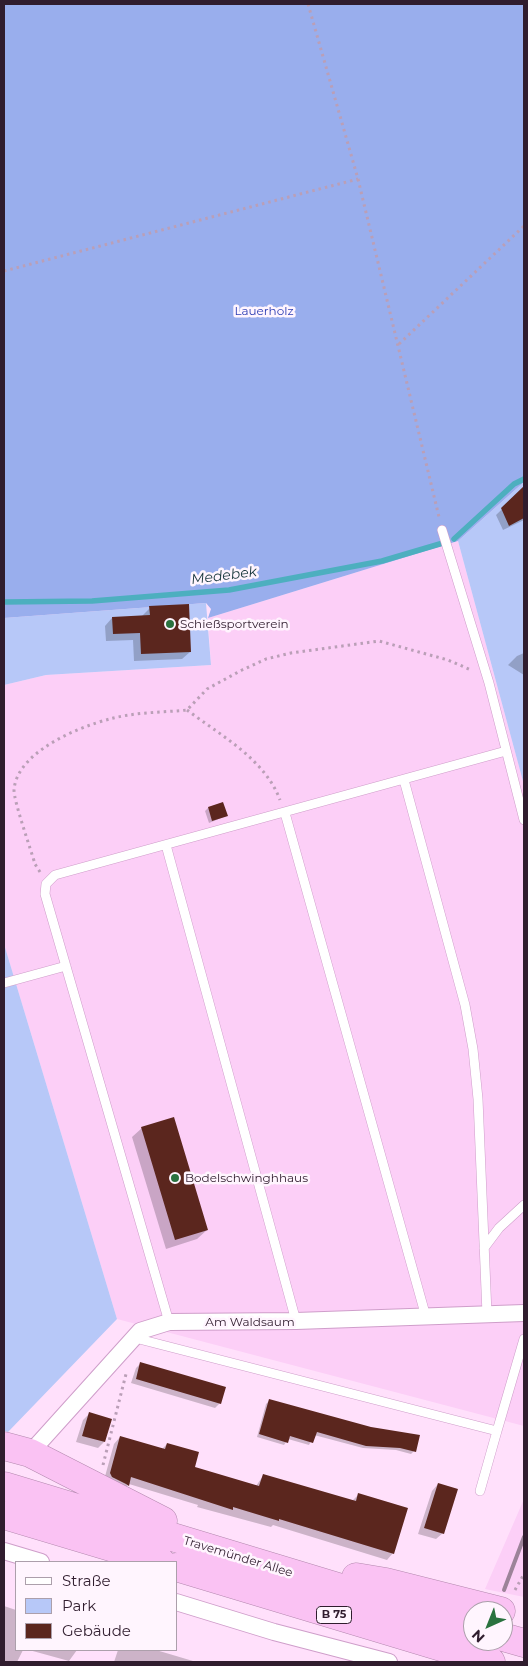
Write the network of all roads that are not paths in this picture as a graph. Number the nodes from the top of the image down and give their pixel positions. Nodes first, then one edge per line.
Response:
1 (442, 530) road end
2 (506, 751) junction
3 (404, 780) junction
4 (285, 813) junction
5 (524, 820) edge
6 (166, 845) junction
7 (66, 966) junction
8 (4, 983) edge
9 (524, 1206) edge
10 (484, 1249) junction
11 (524, 1313) edge
12 (487, 1314) junction
13 (426, 1317) junction
14 (169, 1322) junction
15 (296, 1322) junction
16 (135, 1338) junction
17 (524, 1339) edge
18 (497, 1431) junction
19 (4, 1446) edge
20 (30, 1453) junction
21 (4, 1486) edge
22 (480, 1491) dead end
23 (4, 1515) edge
24 (4, 1551) edge
25 (234, 1556) junction
26 (38, 1561) edge
27 (158, 1561) edge
28 (178, 1568) edge
29 (490, 1601) edge
30 (178, 1603) edge
31 (513, 1609) edge
32 (524, 1617) edge
33 (463, 1625) edge
34 (389, 1662) edge
35 (491, 1662) edge

1 - 2 lane
2 - 3 lane
2 - 5 lane
3 - 4 lane
3 - 10 lane
4 - 6 lane
4 - 13 lane
6 - 7 lane
6 - 15 lane
7 - 8 lane
7 - 14 lane
9 - 10 lane
10 - 12 lane
11 - 12 street, Am Waldsaum
12 - 13 street, Am Waldsaum
13 - 15 street, Am Waldsaum
14 - 15 street, Am Waldsaum
14 - 16 street, Am Waldsaum
16 - 18 lane
16 - 20 street, Am Waldsaum
17 - 18 lane
18 - 22 lane
19 - 20 highway
20 - 25 highway
21 - 25 highway, Travemünder Allee
23 - 27 highway
24 - 26 street
25 - 29 highway
25 - 33 highway, Travemünder Allee
28 - 35 highway, B 75
30 - 34 street
31 - 32 highway

